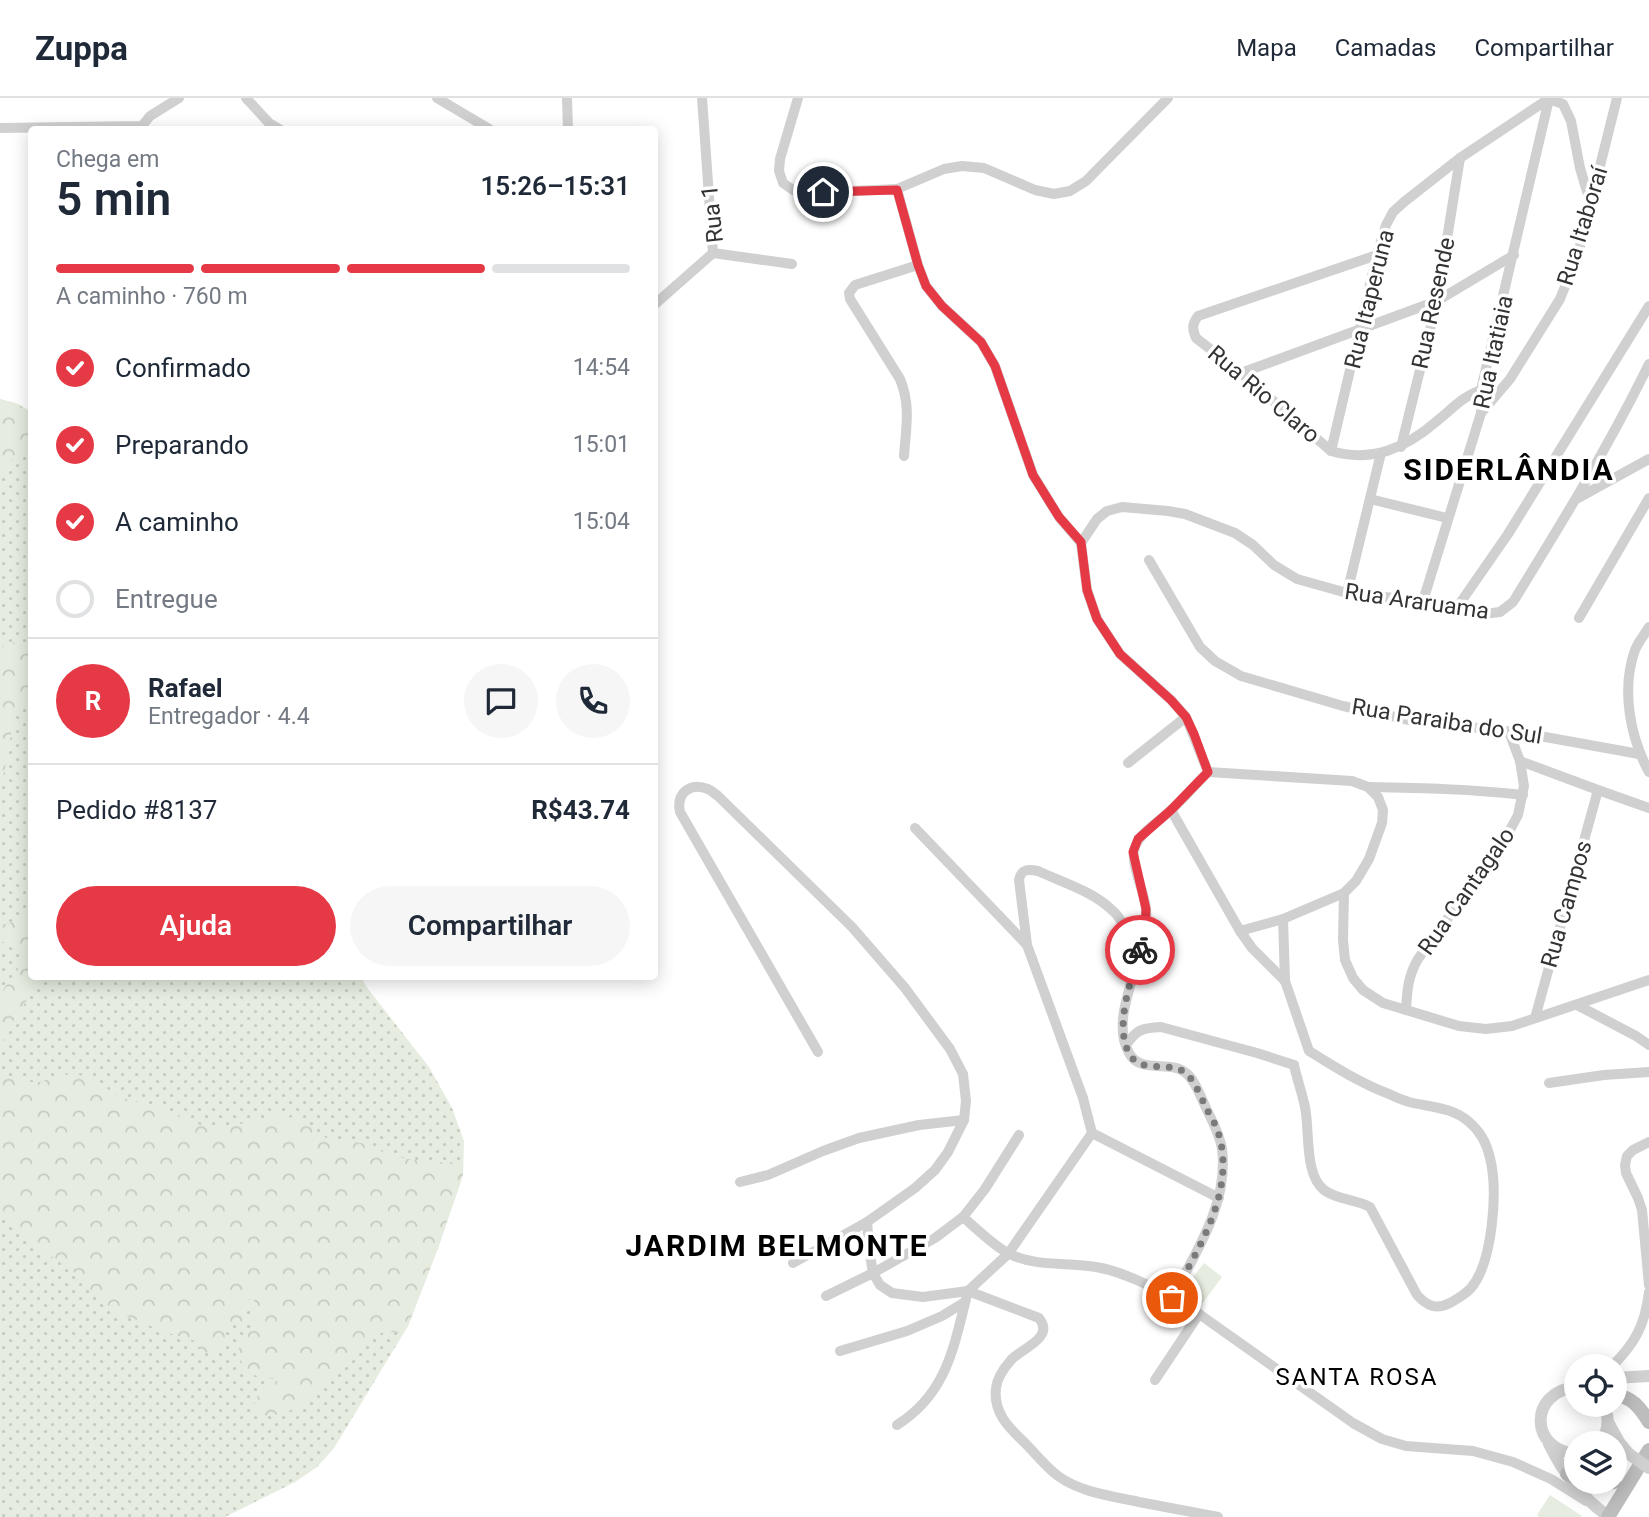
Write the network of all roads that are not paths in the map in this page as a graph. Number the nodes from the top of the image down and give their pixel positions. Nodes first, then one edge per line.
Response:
1 (246, 98) edge
2 (437, 98) edge
3 (567, 98) edge
4 (702, 98) edge
5 (798, 98) edge
6 (1168, 98) edge
7 (1618, 98) edge
8 (175, 99) edge
9 (1543, 100) edge
10 (143, 126) edge
11 (269, 126) edge
12 (484, 126) edge
13 (568, 126) edge
14 (0, 128) edge
15 (28, 128) edge
16 (1460, 158) junction
17 (897, 190) junction
18 (1591, 205) junction
19 (713, 253) junction
20 (1377, 254) junction
21 (1514, 254) junction
22 (792, 264) dead end
23 (918, 265) junction
24 (658, 301) edge
25 (1437, 301) junction
26 (1649, 306) edge
27 (1360, 330) junction
28 (1649, 364) edge
29 (1241, 373) junction
30 (1482, 390) junction
31 (1481, 413) junction
32 (1401, 447) junction
33 (1331, 451) junction
34 (1381, 453) junction
35 (904, 456) dead end
36 (1649, 458) edge
37 (1649, 498) edge
38 (1370, 499) junction
39 (1576, 500) junction
40 (1447, 519) junction
41 (1081, 542) junction
42 (1149, 560) dead end
43 (1347, 593) junction
44 (1423, 601) junction
45 (1456, 609) junction
46 (1579, 618) dead end
47 (1649, 627) edge
48 (1186, 717) junction
49 (1509, 732) junction
50 (1639, 754) junction
51 (1520, 761) junction
52 (1128, 763) dead end
53 (1208, 772) junction
54 (1649, 772) edge
55 (1368, 787) junction
56 (1598, 790) junction
57 (1523, 795) junction
58 (1649, 808) edge
59 (1171, 810) junction
60 (915, 828) dead end
61 (1344, 893) junction
62 (1283, 919) junction
63 (1240, 931) junction
64 (1027, 945) junction
65 (1138, 959) junction
66 (1649, 980) edge
67 (1285, 981) junction
68 (1577, 1005) junction
69 (1406, 1010) junction
70 (1535, 1018) junction
71 (1126, 1045) junction
72 (1649, 1045) edge
73 (1309, 1051) junction
74 (818, 1052) dead end
75 (1294, 1065) junction
76 (1649, 1072) edge
77 (1549, 1083) dead end
78 (964, 1120) junction
79 (1093, 1133) junction
80 (1019, 1135) dead end
81 (1649, 1142) edge
82 (740, 1182) dead end
83 (1219, 1198) junction
84 (963, 1217) junction
85 (867, 1222) junction
86 (1647, 1222) edge
87 (1008, 1254) junction
88 (793, 1264) dead end
89 (873, 1273) junction
90 (1649, 1284) edge
91 (1649, 1292) edge
92 (826, 1296) dead end
93 (966, 1296) junction
94 (1172, 1298) junction
95 (1199, 1314) junction
96 (840, 1351) dead end
97 (1622, 1354) edge
98 (1649, 1376) edge
99 (1627, 1377) edge
100 (1155, 1380) dead end
101 (1564, 1389) edge
102 (1627, 1398) edge
103 (1607, 1417) edge
104 (1608, 1422) junction
105 (1649, 1422) edge
106 (897, 1425) dead end
107 (1606, 1431) edge
108 (1613, 1431) edge
109 (1548, 1442) junction
110 (1649, 1450) edge
111 (1564, 1453) edge
112 (1627, 1455) edge
113 (1564, 1468) edge
114 (1649, 1468) edge
115 (1632, 1477) junction
116 (1627, 1478) edge
117 (1587, 1494) edge
118 (1604, 1514) edge
119 (1218, 1517) edge

1 - 11 street
2 - 12 street
3 - 13 street
4 - 19 street, Rua 1
5 - 17 street
6 - 17 street
7 - 18 street, Rua Itaboraí
8 - 10 street
9 - 16 street, Rua Itaperuna
9 - 18 street
9 - 21 street, Rua Itatiaia
14 - 15 street
16 - 20 street, Rua Itaperuna
16 - 25 street, Rua Resende
17 - 23 street
18 - 31 street, Rua Itaboraí
19 - 22 street, Rua 1
19 - 24 street
20 - 27 street, Rua Itaperuna
20 - 29 street, Rua Rio Claro
21 - 25 street
21 - 30 street, Rua Itatiaia
23 - 35 street
23 - 41 street
25 - 27 street
25 - 32 street, Rua Resende
26 - 45 street
27 - 29 street
27 - 33 street, Rua Itaperuna
28 - 39 street, Rua Araruama
29 - 33 street, Rua Rio Claro
30 - 31 street, Rua Itatiaia
30 - 32 street, Rua Rio Claro
31 - 40 street, Rua Itatiaia
32 - 34 street, Rua Rio Claro
33 - 34 street, Rua Rio Claro
34 - 38 street
36 - 39 street
37 - 46 street
38 - 40 street
38 - 43 street
39 - 45 street, Rua Araruama
40 - 44 street, Rua Itatiaia
41 - 43 street, Rua Araruama
41 - 48 street
42 - 49 street, Rua Paraiba do Sul
43 - 44 street, Rua Araruama
44 - 45 street, Rua Araruama
47 - 50 street
48 - 52 street
48 - 53 street
49 - 50 street, Rua Paraiba do Sul
49 - 51 street, Rua Cantagalo
50 - 54 street
51 - 56 street
51 - 57 street, Rua Cantagalo
53 - 55 street
53 - 59 street
55 - 57 street
55 - 61 street
56 - 58 street
56 - 70 street, Rua Campos
57 - 69 street, Rua Cantagalo
59 - 63 street
59 - 65 street
60 - 64 street
61 - 62 street
61 - 69 street
62 - 63 street
62 - 67 street
63 - 67 street
64 - 65 street
64 - 79 street
65 - 71 street
66 - 68 street
67 - 73 street
68 - 70 street
68 - 72 street
69 - 70 street
71 - 75 street
71 - 83 street
73 - 75 street
73 - 75 street
74 - 78 street
76 - 77 street
78 - 82 street
78 - 85 street
79 - 83 street
79 - 87 street
80 - 84 street
81 - 86 street
83 - 94 street
84 - 87 street
84 - 89 street
85 - 88 street
85 - 89 street
86 - 90 street
87 - 93 street
87 - 94 street
89 - 92 street
89 - 93 street
91 - 97 street
93 - 96 street
93 - 106 street
93 - 119 street
94 - 95 street
95 - 100 street
95 - 118 street
98 - 99 street
101 - 109 street
102 - 105 main road
103 - 104 street
104 - 107 street
104 - 108 street
109 - 111 street
109 - 113 street
110 - 115 main road
112 - 114 street, bridge
115 - 116 main road
115 - 118 main road
117 - 118 street

